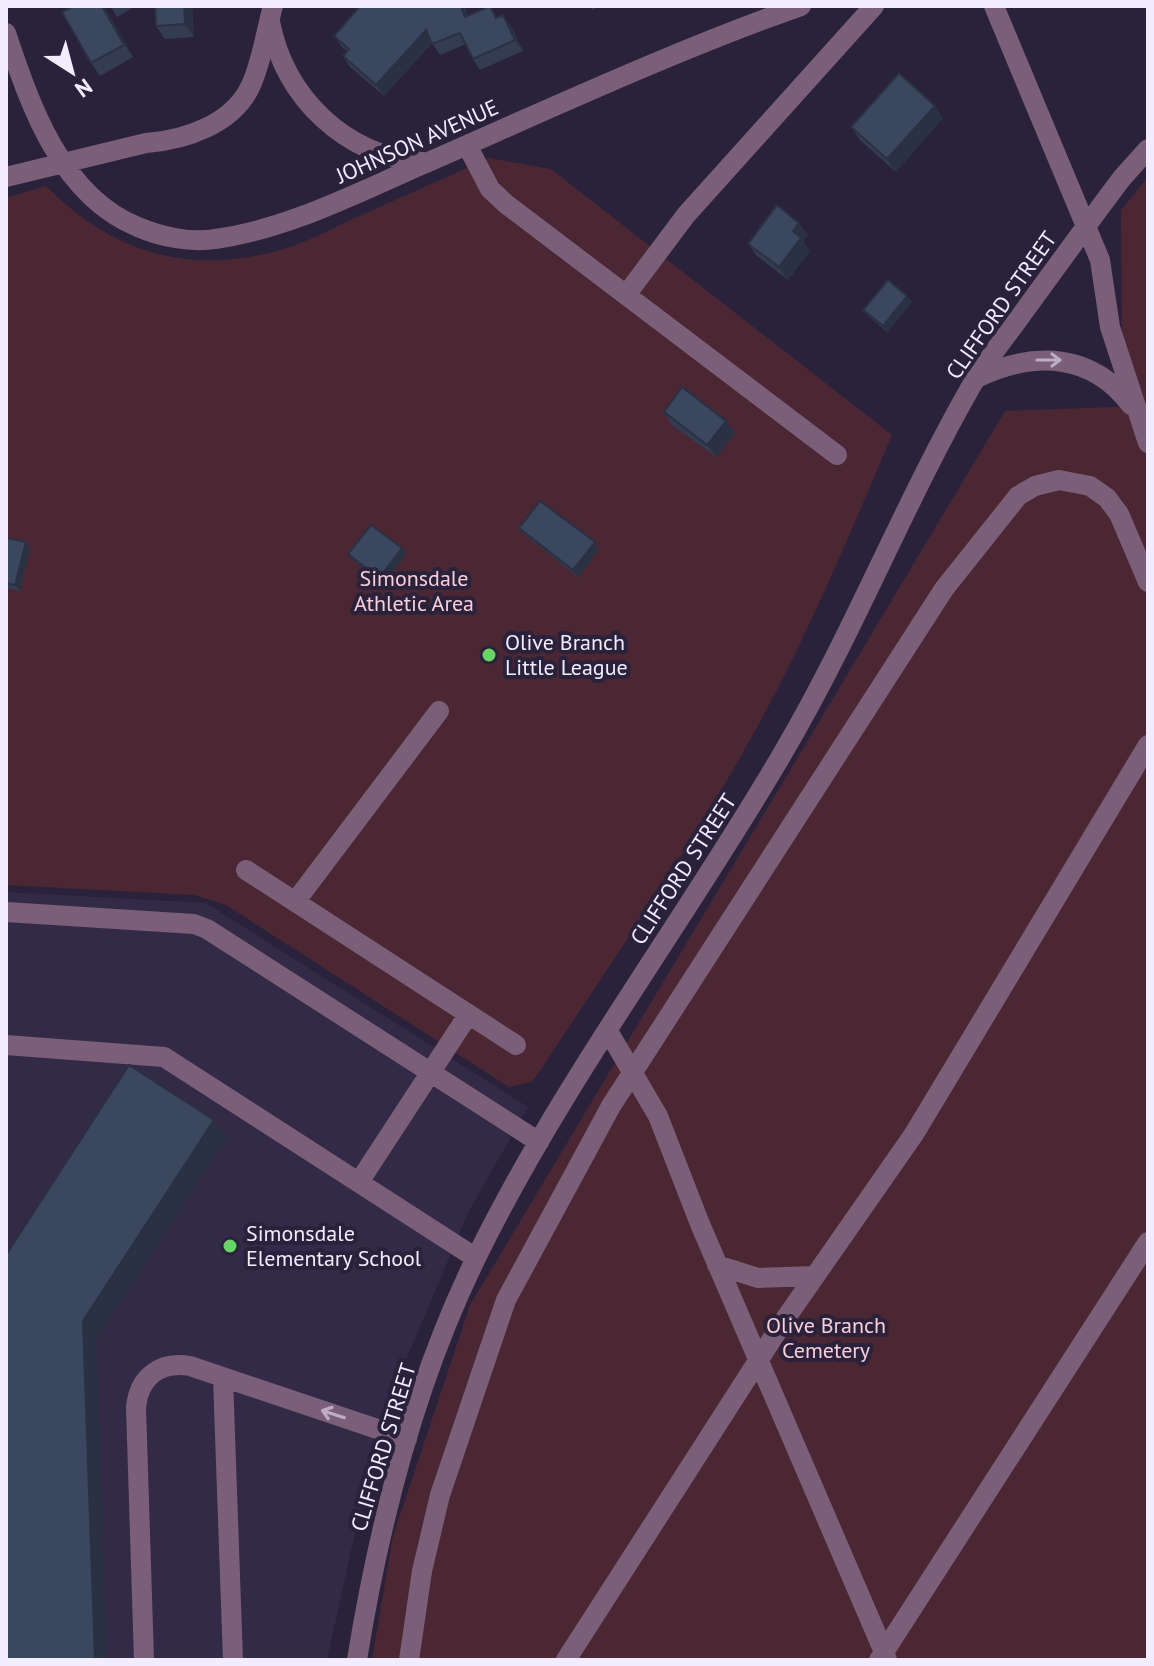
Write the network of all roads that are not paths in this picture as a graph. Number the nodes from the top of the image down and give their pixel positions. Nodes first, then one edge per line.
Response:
1 (801, 6) edge
2 (874, 6) edge
3 (994, 6) edge
4 (270, 11) edge
5 (6, 33) edge
6 (467, 145) junction
7 (1148, 149) edge
8 (62, 162) junction
9 (427, 162) junction
10 (6, 177) edge
11 (1087, 225) junction
12 (626, 295) junction
13 (975, 379) junction
14 (1138, 415) junction
15 (1148, 443) edge
16 (837, 455) dead end
17 (1148, 582) edge
18 (439, 711) dead end
19 (1148, 745) edge
20 (1148, 774) edge
21 (1123, 786) junction
22 (246, 870) dead end
23 (295, 902) junction
24 (6, 912) edge
25 (468, 1015) junction
26 (608, 1031) junction
27 (6, 1045) edge
28 (516, 1045) dead end
29 (431, 1072) junction
30 (635, 1072) junction
31 (539, 1142) junction
32 (359, 1182) junction
33 (1148, 1242) edge
34 (476, 1258) junction
35 (717, 1265) junction
36 (815, 1276) junction
37 (759, 1359) junction
38 (223, 1378) junction
39 (407, 1439) junction
40 (884, 1657) edge
41 (144, 1660) edge
42 (233, 1660) edge
43 (357, 1660) edge
44 (409, 1660) edge
45 (566, 1660) edge

1 - 6 street, JOHNSON AVENUE
2 - 12 street
3 - 11 street
4 - 8 street
4 - 9 street
5 - 8 street, JOHNSON AVENUE
6 - 9 street, JOHNSON AVENUE
6 - 12 street
7 - 11 street, CLIFFORD STREET
8 - 9 street, JOHNSON AVENUE
8 - 10 street
11 - 13 street, CLIFFORD STREET
11 - 14 street
12 - 16 street
13 -> 14 street
13 - 26 street, CLIFFORD STREET
14 - 15 street
17 - 30 street
18 - 23 street
19 - 21 street
20 - 21 street
21 - 36 street
22 - 23 street
23 - 25 street
24 - 29 street
25 - 28 street
25 - 29 street
26 - 30 street
26 - 31 street, CLIFFORD STREET
27 - 32 street
29 - 31 street
29 - 32 street
30 - 35 street
30 - 44 street
31 - 34 street, CLIFFORD STREET
32 - 34 street
33 - 40 street
34 - 39 street, CLIFFORD STREET
35 - 36 street
35 - 37 street
36 - 37 street
37 - 40 street
37 - 45 street
39 -> 38 street
38 - 41 street
38 - 42 street
39 - 43 street, CLIFFORD STREET

